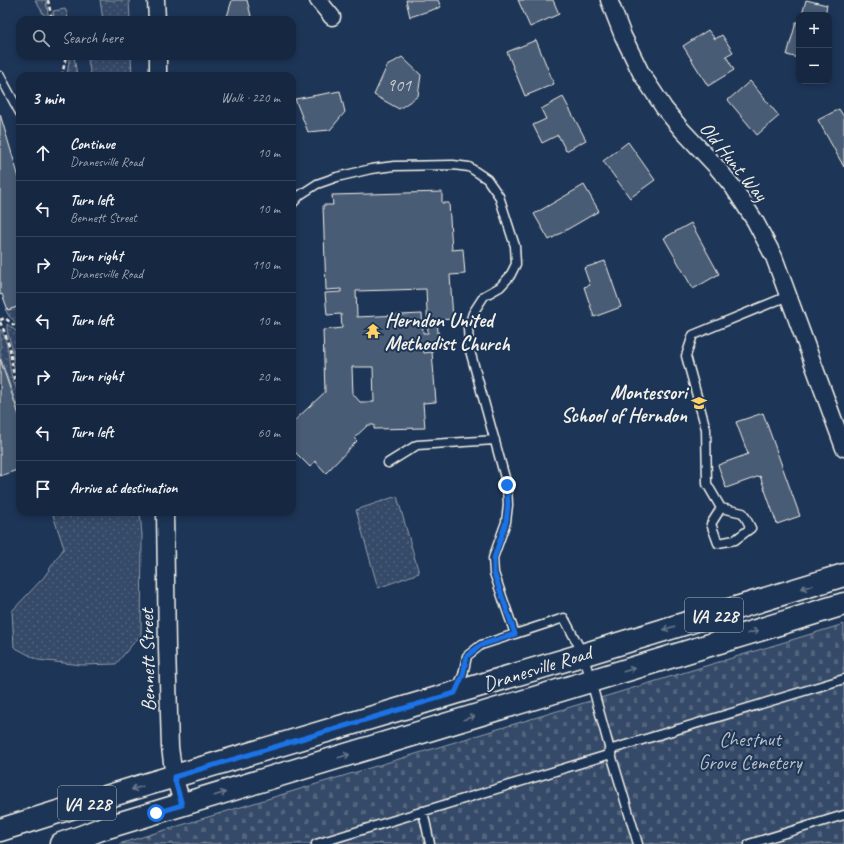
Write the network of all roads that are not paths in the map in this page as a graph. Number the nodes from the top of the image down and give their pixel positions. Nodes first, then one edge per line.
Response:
1 (156, 0) edge
2 (318, 0) edge
3 (609, 0) edge
4 (157, 16) edge
5 (332, 17) dead end
6 (158, 60) edge
7 (158, 72) edge
8 (0, 76) edge
9 (16, 106) edge
10 (296, 199) edge
11 (788, 296) junction
12 (495, 440) junction
13 (844, 448) edge
14 (388, 463) dead end
15 (721, 508) junction
16 (165, 516) edge
17 (844, 575) edge
18 (844, 604) edge
19 (515, 634) junction
20 (583, 654) junction
21 (844, 679) edge
22 (592, 681) junction
23 (455, 693) junction
24 (610, 752) junction
25 (174, 777) junction
26 (182, 805) junction
27 (422, 812) junction
28 (844, 815) edge
29 (0, 830) edge
30 (75, 842) edge
31 (316, 844) edge
32 (430, 844) edge
33 (638, 844) edge
34 (749, 844) edge

1 - 4 street
2 - 5 street
3 - 11 street, Old Hunt Way
6 - 7 street
8 - 9 lane
10 - 12 lane
11 - 13 street, Old Hunt Way
11 - 15 lane
12 - 14 lane
12 - 19 lane
15 - 15 lane
16 - 25 street, Bennett Street
17 -> 20 main road, Dranesville Road / VA 228
22 -> 18 main road, Dranesville Road / VA 228
19 - 20 lane
19 - 23 lane
20 - 22 lane
20 - 23 main road, Dranesville Road / VA 228
21 - 24 lane
22 - 24 lane
26 -> 22 main road, Dranesville Road / VA 228
23 - 25 main road, Dranesville Road / VA 228
24 - 27 lane
24 - 33 lane
25 - 26 street, Bennett Street
25 -> 29 main road, Dranesville Road / VA 228
26 - 30 main road, Dranesville Road / VA 228
27 - 31 lane
27 - 32 lane
28 - 34 lane

